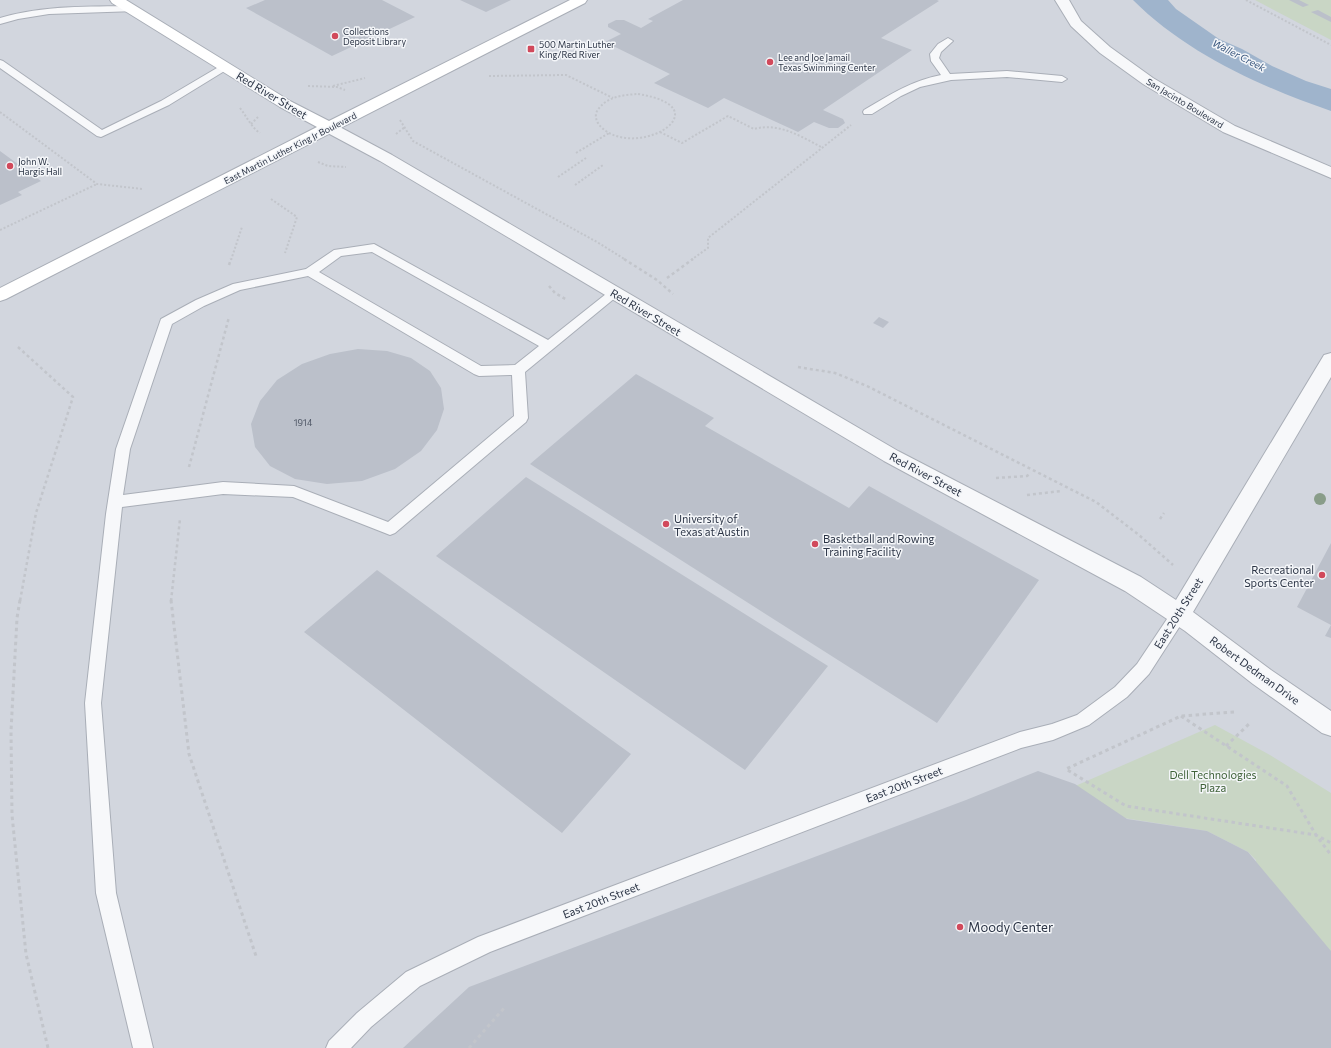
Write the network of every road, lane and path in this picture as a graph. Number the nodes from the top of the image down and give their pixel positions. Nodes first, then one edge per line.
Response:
1 (117, 0) edge
2 (580, 0) edge
3 (1051, 0) edge
4 (1062, 0) edge
5 (1246, 0) edge
6 (133, 9) junction
7 (0, 21) edge
8 (1076, 23) junction
9 (948, 41) dead end
10 (1331, 45) edge
11 (0, 64) edge
12 (226, 67) junction
13 (483, 76) dead end
14 (948, 77) junction
15 (1062, 79) dead end
16 (324, 87) dead end
17 (316, 89) dead end
18 (613, 98) junction
19 (0, 112) edge
20 (868, 112) joint
21 (258, 117) dead end
22 (397, 118) dead end
23 (251, 124) dead end
24 (405, 127) junction
25 (330, 128) junction
26 (610, 132) junction
27 (660, 132) junction
28 (396, 134) dead end
29 (823, 148) junction
30 (576, 153) dead end
31 (586, 158) dead end
32 (603, 165) dead end
33 (1331, 174) edge
34 (558, 177) dead end
35 (97, 184) junction
36 (575, 185) dead end
37 (143, 189) dead end
38 (271, 199) dead end
39 (242, 227) dead end
40 (0, 230) edge
41 (227, 272) dead end
42 (310, 272) junction
43 (667, 278) dead end
44 (276, 279) junction
45 (615, 293) junction
46 (0, 295) edge
47 (678, 298) dead end
48 (229, 316) dead end
49 (549, 346) junction
50 (18, 347) dead end
51 (1331, 360) edge
52 (795, 367) dead end
53 (518, 370) junction
54 (188, 473) dead end
55 (1031, 473) dead end
56 (1027, 476) dead end
57 (115, 502) junction
58 (1164, 513) dead end
59 (180, 518) dead end
60 (1160, 519) dead end
61 (1166, 560) dead end
62 (1179, 615) junction
63 (1234, 712) dead end
64 (1181, 716) junction
65 (1250, 723) dead end
66 (1331, 725) edge
67 (1226, 746) junction
68 (1316, 836) junction
69 (1331, 843) edge
70 (1331, 855) edge
71 (257, 959) dead end
72 (505, 1007) dead end
73 (48, 1048) edge
74 (143, 1048) edge
75 (336, 1048) edge
76 (469, 1048) edge

1 - 6 main road, Red River Street
2 - 25 main road, East Martin Luther King Jr Boulevard
3 - 8 street
4 - 8 street, San Jacinto Boulevard
5 - 10 path
6 - 7 lane
6 - 12 main road, Red River Street
8 - 33 street, San Jacinto Boulevard
9 - 14 lane
11 - 12 lane
12 - 25 main road, Red River Street
13 - 18 path
14 - 15 lane
14 - 20 lane
16 - 17 path
18 - 26 path
18 - 27 path
19 - 35 path
20 - 29 path
21 - 23 path
22 - 24 path
24 - 28 path
24 - 47 path
25 - 45 street, Red River Street
25 - 46 main road, East Martin Luther King Jr Boulevard
26 - 27 path
26 - 30 path
27 - 29 path
29 - 43 path
31 - 34 path
32 - 36 path
35 - 37 path
35 - 40 path
38 - 44 path
39 - 41 path
42 - 44 lane
42 - 49 lane
42 - 53 lane
44 - 57 lane
45 - 49 lane
45 - 62 street, Red River Street
48 - 54 path
49 - 53 lane
50 - 73 path
51 - 62 street, East 20th Street
52 - 61 path
53 - 57 lane
55 - 56 path
57 - 74 lane
58 - 60 path
59 - 71 path
62 - 66 street, Robert Dedman Drive
62 - 75 lane, East 20th Street
63 - 64 path
64 - 67 path
64 - 68 path
65 - 67 path
67 - 68 path
68 - 69 path
68 - 70 path
72 - 76 path

